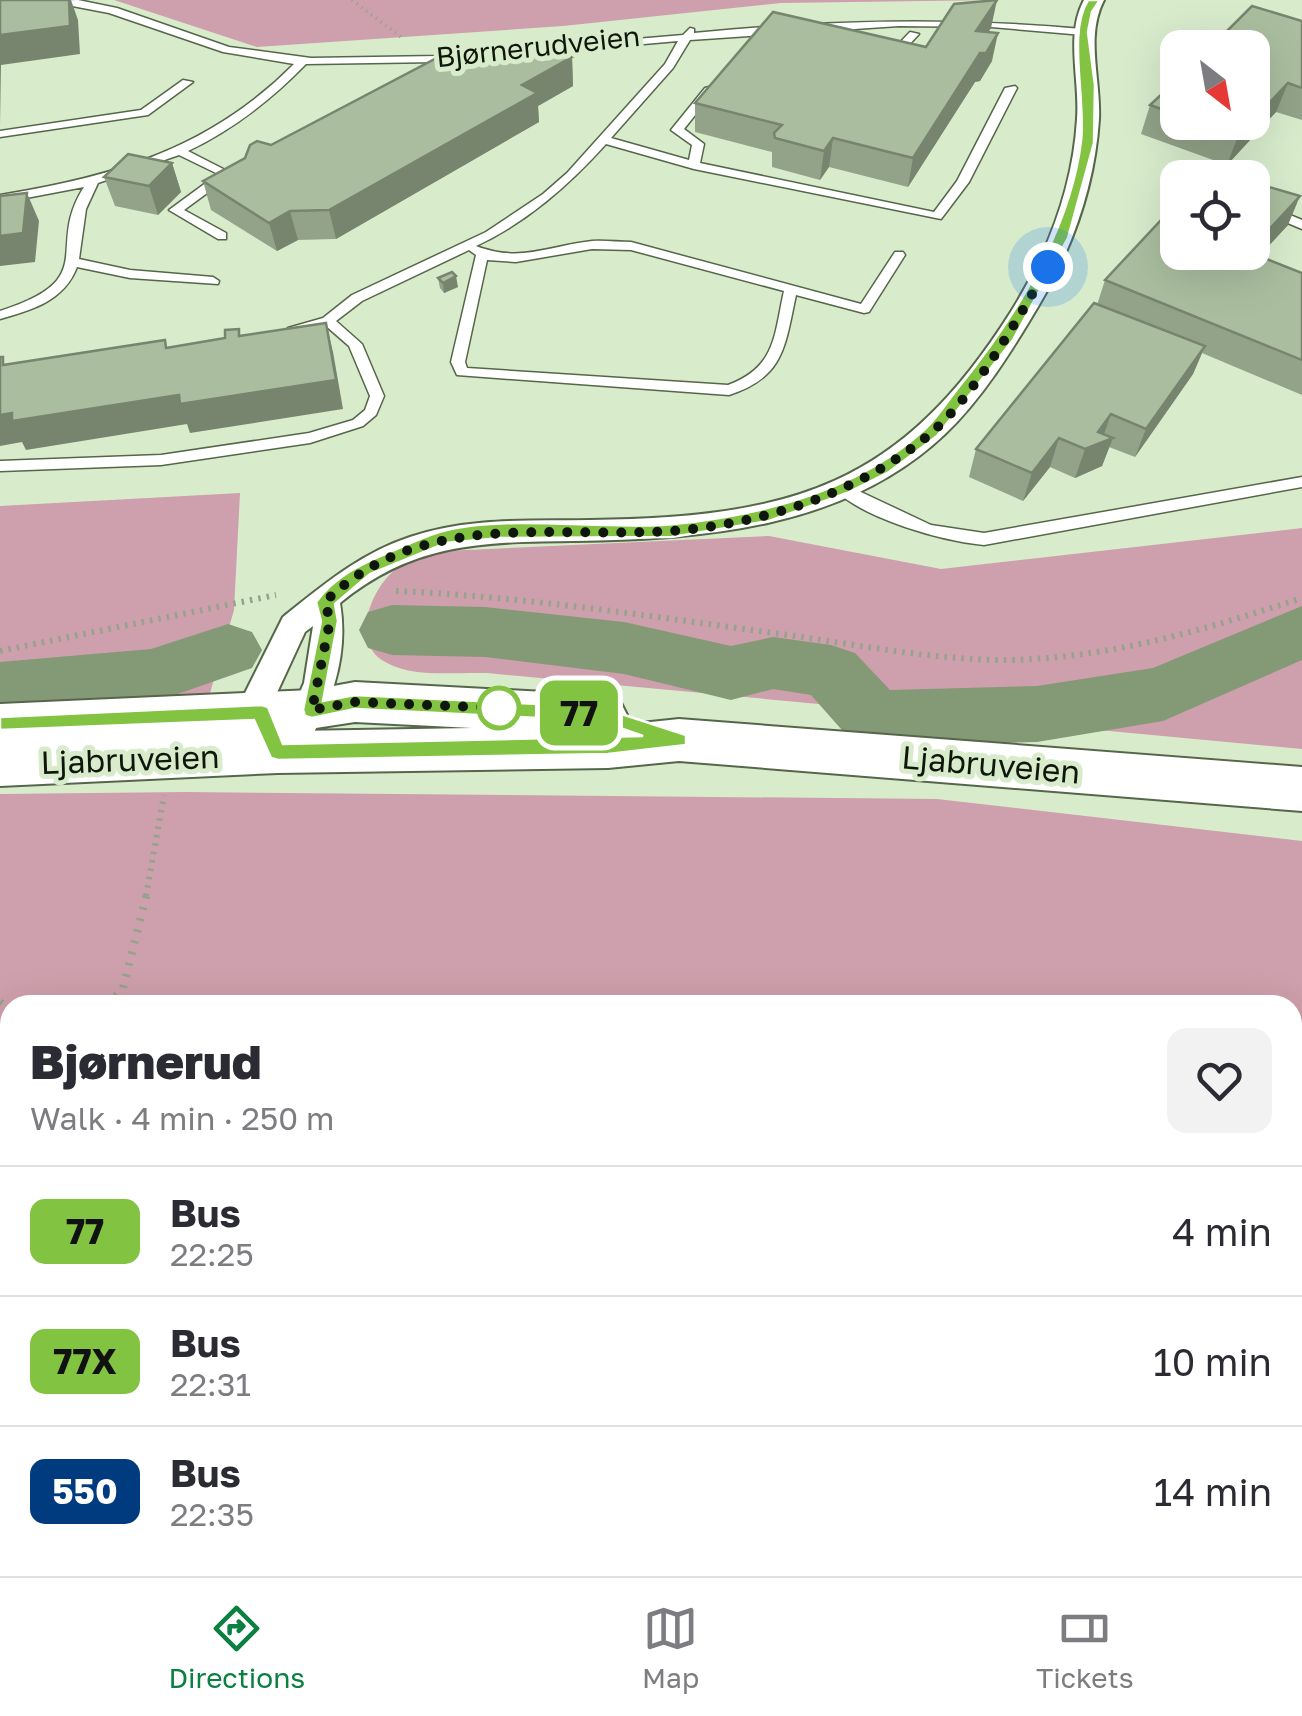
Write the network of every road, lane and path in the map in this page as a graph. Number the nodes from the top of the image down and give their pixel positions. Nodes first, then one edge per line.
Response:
1 (352, 0) edge
2 (1094, 0) edge
3 (36, 1) edge
4 (890, 13) junction
5 (690, 31) junction
6 (1082, 32) junction
7 (914, 34) dead end
8 (788, 38) edge
9 (865, 38) edge
10 (826, 42) edge
11 (876, 53) edge
12 (455, 55) junction
13 (432, 57) junction
14 (303, 61) junction
15 (423, 74) edge
16 (717, 80) edge
17 (187, 82) dead end
18 (1011, 88) dead end
19 (0, 134) edge
20 (604, 140) junction
21 (180, 151) junction
22 (694, 165) junction
23 (242, 166) edge
24 (227, 174) junction
25 (92, 183) junction
26 (0, 199) edge
27 (1270, 211) edge
28 (1302, 225) edge
29 (222, 236) dead end
30 (468, 246) junction
31 (482, 255) junction
32 (899, 256) dead end
33 (73, 262) junction
34 (214, 281) dead end
35 (792, 290) junction
36 (0, 315) edge
37 (328, 321) junction
38 (277, 335) edge
39 (0, 466) edge
40 (1302, 482) edge
41 (841, 489) junction
42 (386, 591) dead end
43 (292, 594) dead end
44 (1302, 598) edge
45 (325, 602) junction
46 (0, 651) edge
47 (312, 710) junction
48 (0, 724) edge
49 (270, 732) junction
50 (679, 740) junction
51 (182, 758) junction
52 (0, 765) edge
53 (1302, 789) edge
54 (117, 995) edge

1 - 13 path
2 - 6 street
3 - 14 lane, Bjørnerudveien
4 - 5 lane, Bjørnerudveien
4 - 6 lane, Bjørnerudveien
4 - 9 lane
5 - 12 lane, Bjørnerudveien
5 - 20 lane
6 - 41 street
7 - 11 lane
8 - 10 lane
12 - 13 lane, Bjørnerudveien
12 - 15 lane
13 - 14 lane, Bjørnerudveien
14 - 21 lane
16 - 22 lane
17 - 19 lane
18 - 22 lane
20 - 22 lane
20 - 30 lane
21 - 24 lane
21 - 25 lane
23 - 24 lane
24 - 29 lane
25 - 26 lane
25 - 33 lane
27 - 28 lane
30 - 31 lane
30 - 37 lane
31 - 35 lane
31 - 35 lane
32 - 35 lane
33 - 34 lane
33 - 36 lane
37 - 38 lane
37 - 39 lane
40 - 41 lane
41 - 45 street
42 - 44 path
43 - 46 path
45 - 47 street
45 - 49 street
47 - 49 main road, Ljabruveien
47 - 50 main road, Ljabruveien
48 - 49 main road, Ljabruveien
49 - 50 main road, Ljabruveien
49 - 51 main road, Ljabruveien
50 - 53 main road, Ljabruveien
51 - 52 main road, Ljabruveien
51 - 54 path

